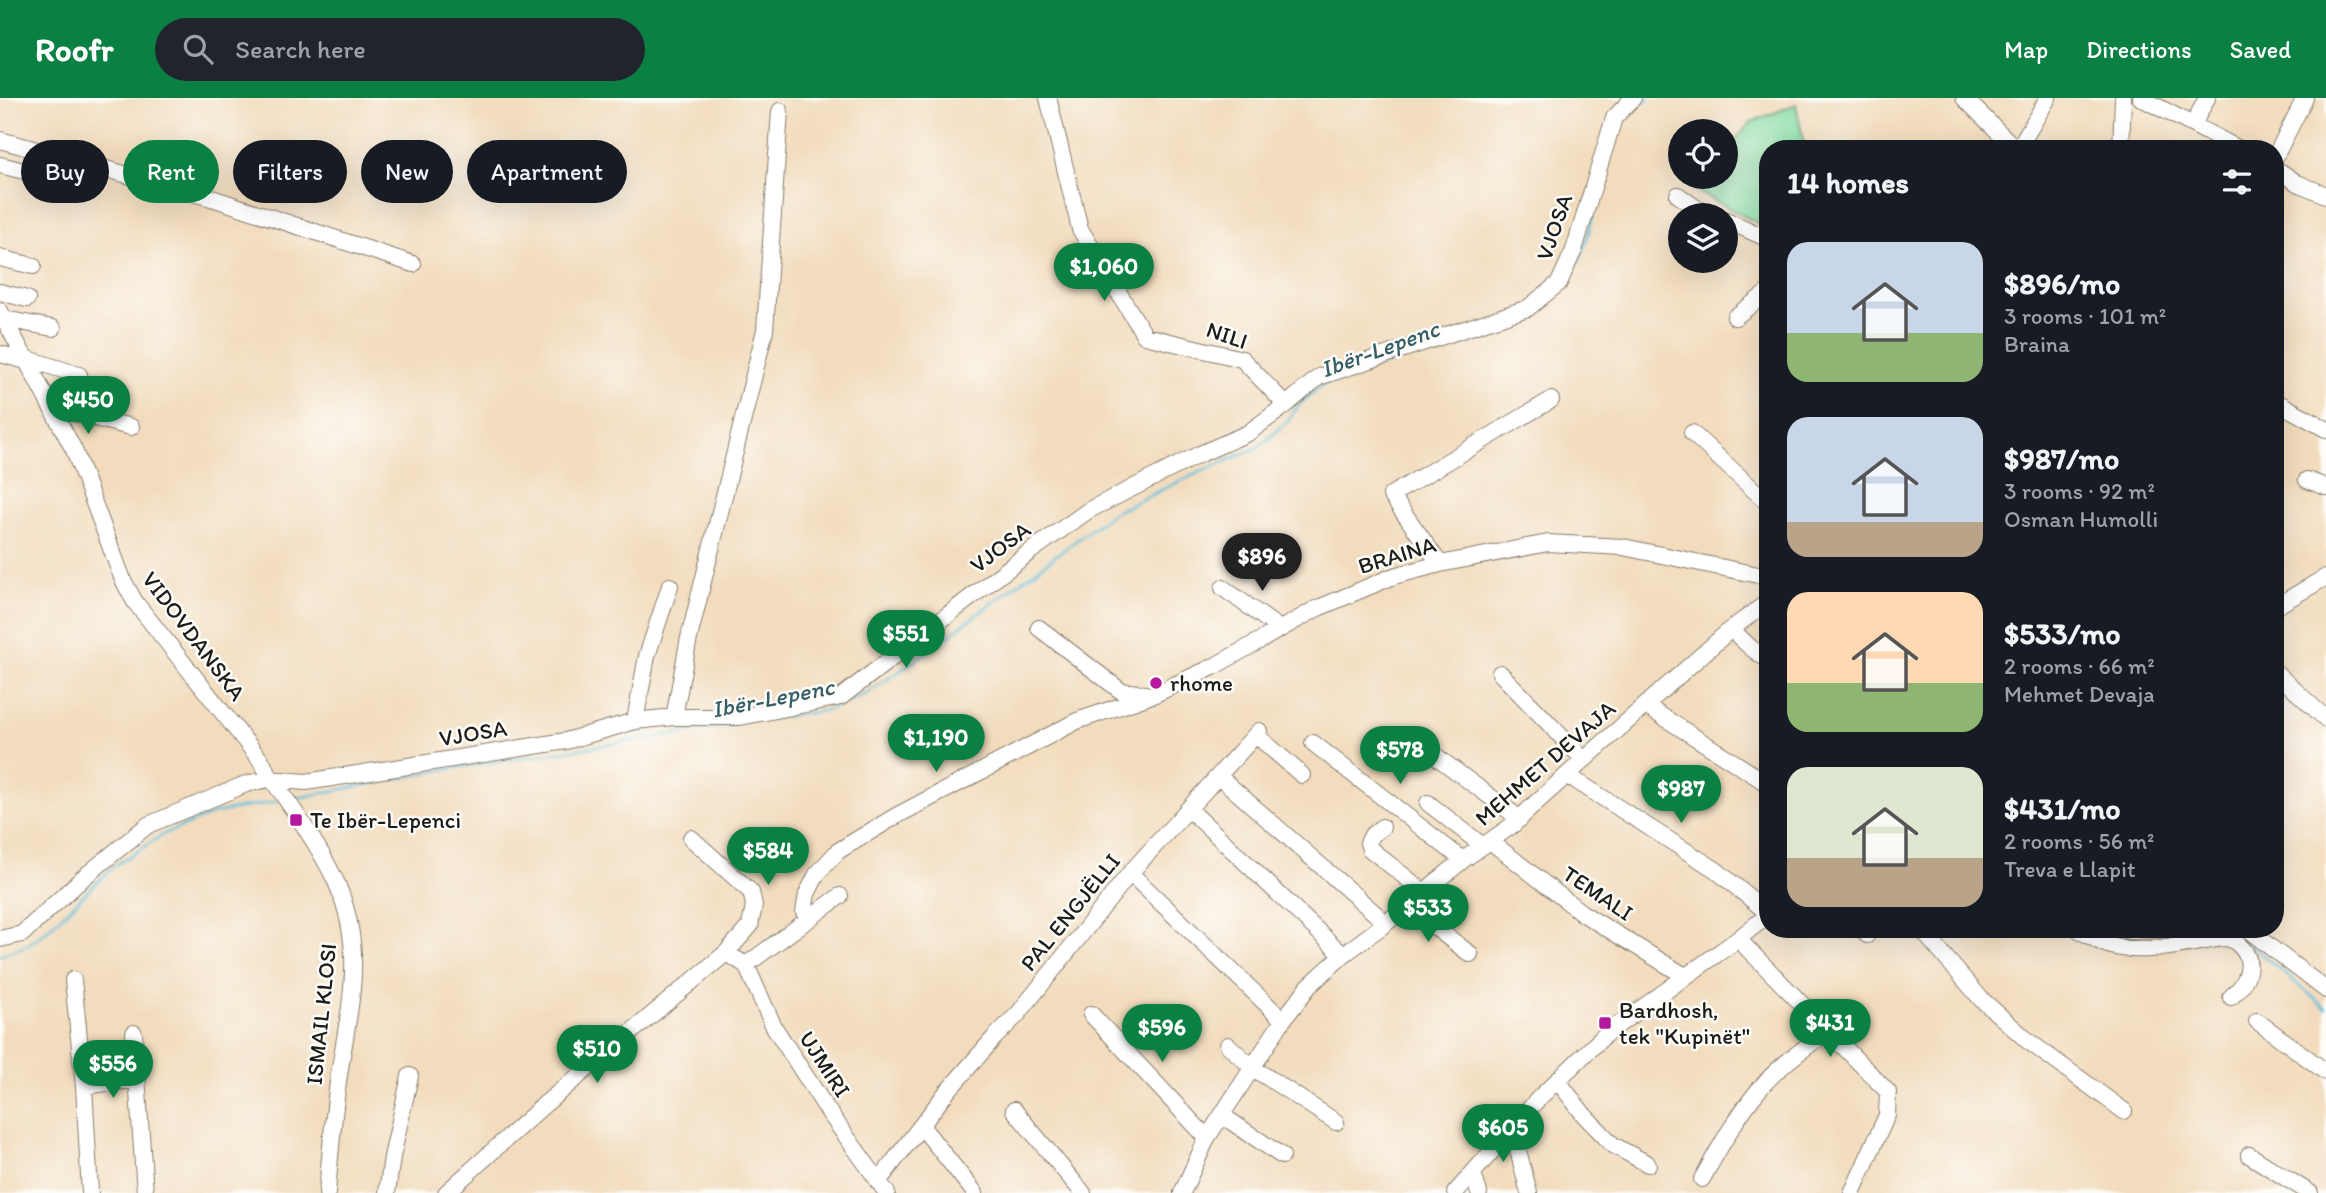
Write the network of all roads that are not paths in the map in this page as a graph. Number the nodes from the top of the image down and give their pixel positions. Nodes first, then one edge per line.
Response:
1 (1048, 98) edge
2 (1633, 98) edge
3 (1964, 98) edge
4 (2048, 98) edge
5 (2123, 98) edge
6 (2141, 98) edge
7 (2207, 98) edge
8 (2305, 98) edge
9 (780, 110) dead end
10 (2193, 125) junction
11 (0, 140) edge
12 (2008, 140) edge
13 (2022, 140) edge
14 (2122, 140) edge
15 (2222, 140) edge
16 (2283, 140) edge
17 (0, 165) edge
18 (21, 170) edge
19 (2284, 174) edge
20 (1678, 195) dead end
21 (2326, 195) edge
22 (1689, 203) edge
23 (1738, 225) edge
24 (1759, 235) edge
25 (0, 258) edge
26 (413, 264) dead end
27 (33, 267) dead end
28 (0, 292) edge
29 (27, 299) dead end
30 (1759, 299) edge
31 (2, 315) edge
32 (1735, 317) dead end
33 (53, 328) dead end
34 (0, 354) edge
35 (26, 360) junction
36 (79, 375) dead end
37 (1552, 400) dead end
38 (1286, 405) junction
39 (2284, 406) edge
40 (54, 408) junction
41 (131, 427) dead end
42 (2326, 429) edge
43 (1692, 433) dead end
44 (2307, 480) dead end
45 (2326, 487) edge
46 (1759, 495) edge
47 (1440, 564) junction
48 (1759, 574) edge
49 (2326, 577) edge
50 (670, 586) dead end
51 (1223, 588) dead end
52 (2284, 597) edge
53 (1759, 609) edge
54 (1039, 628) dead end
55 (1280, 629) junction
56 (1731, 629) junction
57 (1759, 654) edge
58 (1500, 673) dead end
59 (2284, 680) edge
60 (1153, 695) junction
61 (1646, 706) junction
62 (674, 717) junction
63 (2326, 719) edge
64 (635, 722) junction
65 (1313, 743) dead end
66 (1425, 748) dead end
67 (1584, 760) junction
68 (1302, 775) dead end
69 (1567, 775) junction
70 (1759, 778) edge
71 (269, 779) junction
72 (1223, 780) dead end
73 (1428, 803) dead end
74 (1189, 809) junction
75 (1520, 819) junction
76 (1382, 827) dead end
77 (691, 838) dead end
78 (1487, 843) junction
79 (1462, 860) junction
80 (1130, 873) junction
81 (1424, 892) junction
82 (840, 896) dead end
83 (1407, 906) junction
84 (1759, 906) edge
85 (808, 920) junction
86 (1759, 922) edge
87 (1386, 923) junction
88 (1929, 938) edge
89 (2095, 938) edge
90 (2259, 938) edge
91 (0, 939) edge
92 (1738, 939) junction
93 (726, 953) junction
94 (1470, 954) dead end
95 (1343, 955) junction
96 (746, 965) junction
97 (1685, 976) junction
98 (74, 980) dead end
99 (2326, 990) edge
100 (2231, 997) dead end
101 (1091, 1014) dead end
102 (1283, 1020) junction
103 (2257, 1021) dead end
104 (1827, 1032) junction
105 (134, 1033) dead end
106 (1228, 1045) dead end
107 (1253, 1068) junction
108 (2326, 1072) edge
109 (410, 1076) dead end
110 (138, 1079) junction
111 (1558, 1081) junction
112 (84, 1086) junction
113 (1014, 1110) dead end
114 (2124, 1111) dead end
115 (1223, 1116) junction
116 (1336, 1122) dead end
117 (922, 1127) junction
118 (1512, 1127) junction
119 (1207, 1138) junction
120 (2249, 1155) dead end
121 (1282, 1156) dead end
122 (1648, 1164) dead end
123 (1473, 1174) junction
124 (1702, 1180) dead end
125 (883, 1187) edge
126 (90, 1193) edge
127 (145, 1193) edge
128 (327, 1193) edge
129 (387, 1193) edge
130 (446, 1193) edge
131 (975, 1193) edge
132 (1083, 1193) edge
133 (1182, 1193) edge
134 (1455, 1193) edge
135 (1479, 1193) edge
136 (1529, 1193) edge
137 (1852, 1193) edge
138 (2310, 1193) edge

1 - 38 street, NILI
2 - 38 street, VJOSA
3 - 12 street
4 - 13 street
5 - 14 street
6 - 10 street
7 - 10 street
8 - 16 street
9 - 62 street
10 - 15 street
11 - 26 street
17 - 18 street
19 - 21 street
20 - 22 street
23 - 24 street
25 - 27 street
28 - 29 street
30 - 32 street
31 - 33 street
31 - 35 street, VIDOVDANSKA
34 - 35 street
35 - 36 street
35 - 40 street, VIDOVDANSKA
37 - 47 street
38 - 62 street, VJOSA
39 - 42 street
40 - 41 street
40 - 71 street, VIDOVDANSKA
43 - 46 street
44 - 45 street
47 - 48 street, BRAINA
47 - 55 street, BRAINA
49 - 52 street
50 - 64 street
51 - 55 street
53 - 56 street, MEHMET DEVAJA
54 - 60 street
55 - 60 street, BRAINA
56 - 57 street
56 - 61 street, MEHMET DEVAJA
58 - 67 street
59 - 63 street
60 - 85 street, BRAINA
61 - 67 street, MEHMET DEVAJA
61 - 70 street
62 - 64 street, VJOSA
64 - 71 street, VJOSA
65 - 79 street
66 - 75 street
67 - 69 street, MEHMET DEVAJA
68 - 74 street, PAL ENGJËLLI
69 - 75 street, MEHMET DEVAJA
69 - 84 street
71 - 91 street, VJOSA
71 - 128 street, ISMAIL KLOSI
72 - 87 street
73 - 78 street, TEMALI
74 - 80 street, PAL ENGJËLLI
74 - 95 street
75 - 78 street, MEHMET DEVAJA
76 - 81 street
77 - 93 street
78 - 79 street, MEHMET DEVAJA
78 - 97 street, TEMALI
79 - 81 street, MEHMET DEVAJA
80 - 102 street
80 - 117 street, PAL ENGJËLLI
81 - 83 street, MEHMET DEVAJA
82 - 85 street
83 - 87 street, MEHMET DEVAJA
83 - 94 street
85 - 96 street
86 - 92 street
87 - 95 street, MEHMET DEVAJA
88 - 114 street
89 - 100 street
90 - 99 street
92 - 97 street
92 - 104 street
93 - 96 street
93 - 130 street
95 - 102 street, MEHMET DEVAJA
96 - 125 street, UJMIRI
97 - 111 street
98 - 112 street
101 - 119 street
102 - 107 street, MEHMET DEVAJA
103 - 108 street
104 - 124 street
104 - 137 street
105 - 110 street
106 - 107 street
107 - 115 street, MEHMET DEVAJA
107 - 116 street
109 - 129 street
110 - 112 street
110 - 127 street
111 - 118 street
111 - 122 street
112 - 126 street
113 - 132 street
115 - 119 street, MEHMET DEVAJA
115 - 121 street
117 - 125 street, PAL ENGJËLLI
117 - 131 street
118 - 123 street
118 - 136 street
119 - 133 street, MEHMET DEVAJA
120 - 138 street
123 - 134 street
123 - 135 street

